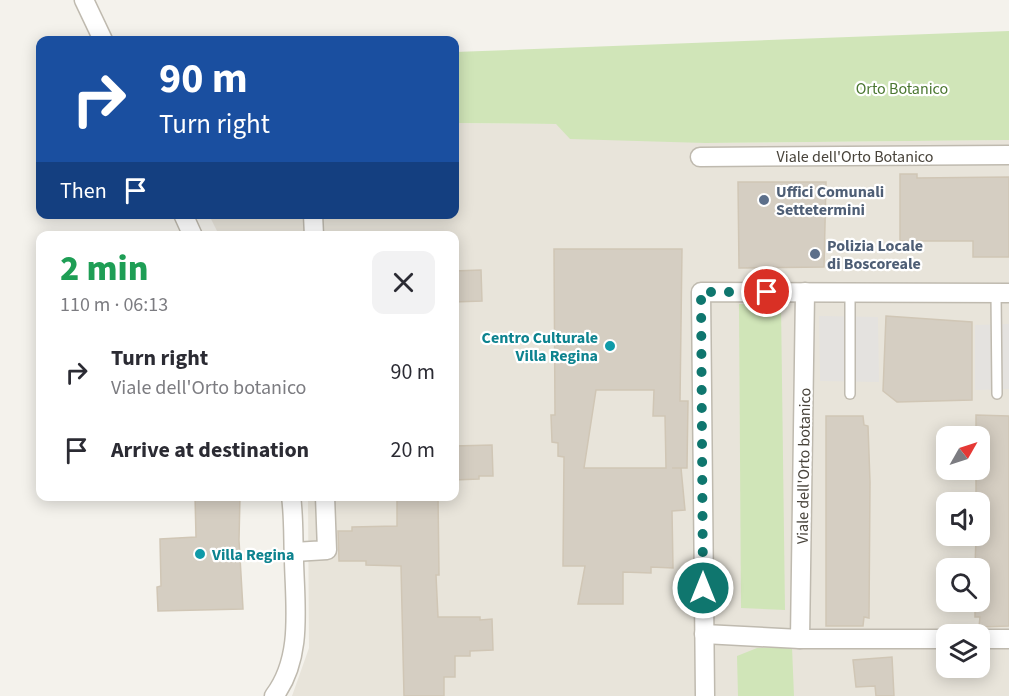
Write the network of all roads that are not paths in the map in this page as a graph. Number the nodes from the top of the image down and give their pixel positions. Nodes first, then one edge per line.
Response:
1 (84, 0) edge
2 (101, 36) edge
3 (1009, 155) edge
4 (700, 157) dead end
5 (805, 292) junction
6 (850, 293) junction
7 (1002, 293) edge
8 (850, 394) dead end
9 (997, 394) dead end
10 (291, 501) edge
11 (325, 501) edge
12 (294, 552) junction
13 (704, 634) junction
14 (800, 639) junction
15 (936, 639) edge
16 (990, 639) edge
17 (1009, 639) edge
18 (274, 696) edge
19 (705, 696) edge

1 - 2 street
3 - 4 street, Viale dell'Orto Botanico
5 - 6 street
5 - 13 street
5 - 14 street, Viale dell'Orto botanico
6 - 7 street
6 - 8 lane
7 - 9 lane
10 - 12 street
11 - 12 street
12 - 18 street
13 - 14 street
13 - 19 street
14 - 15 street
16 - 17 street

